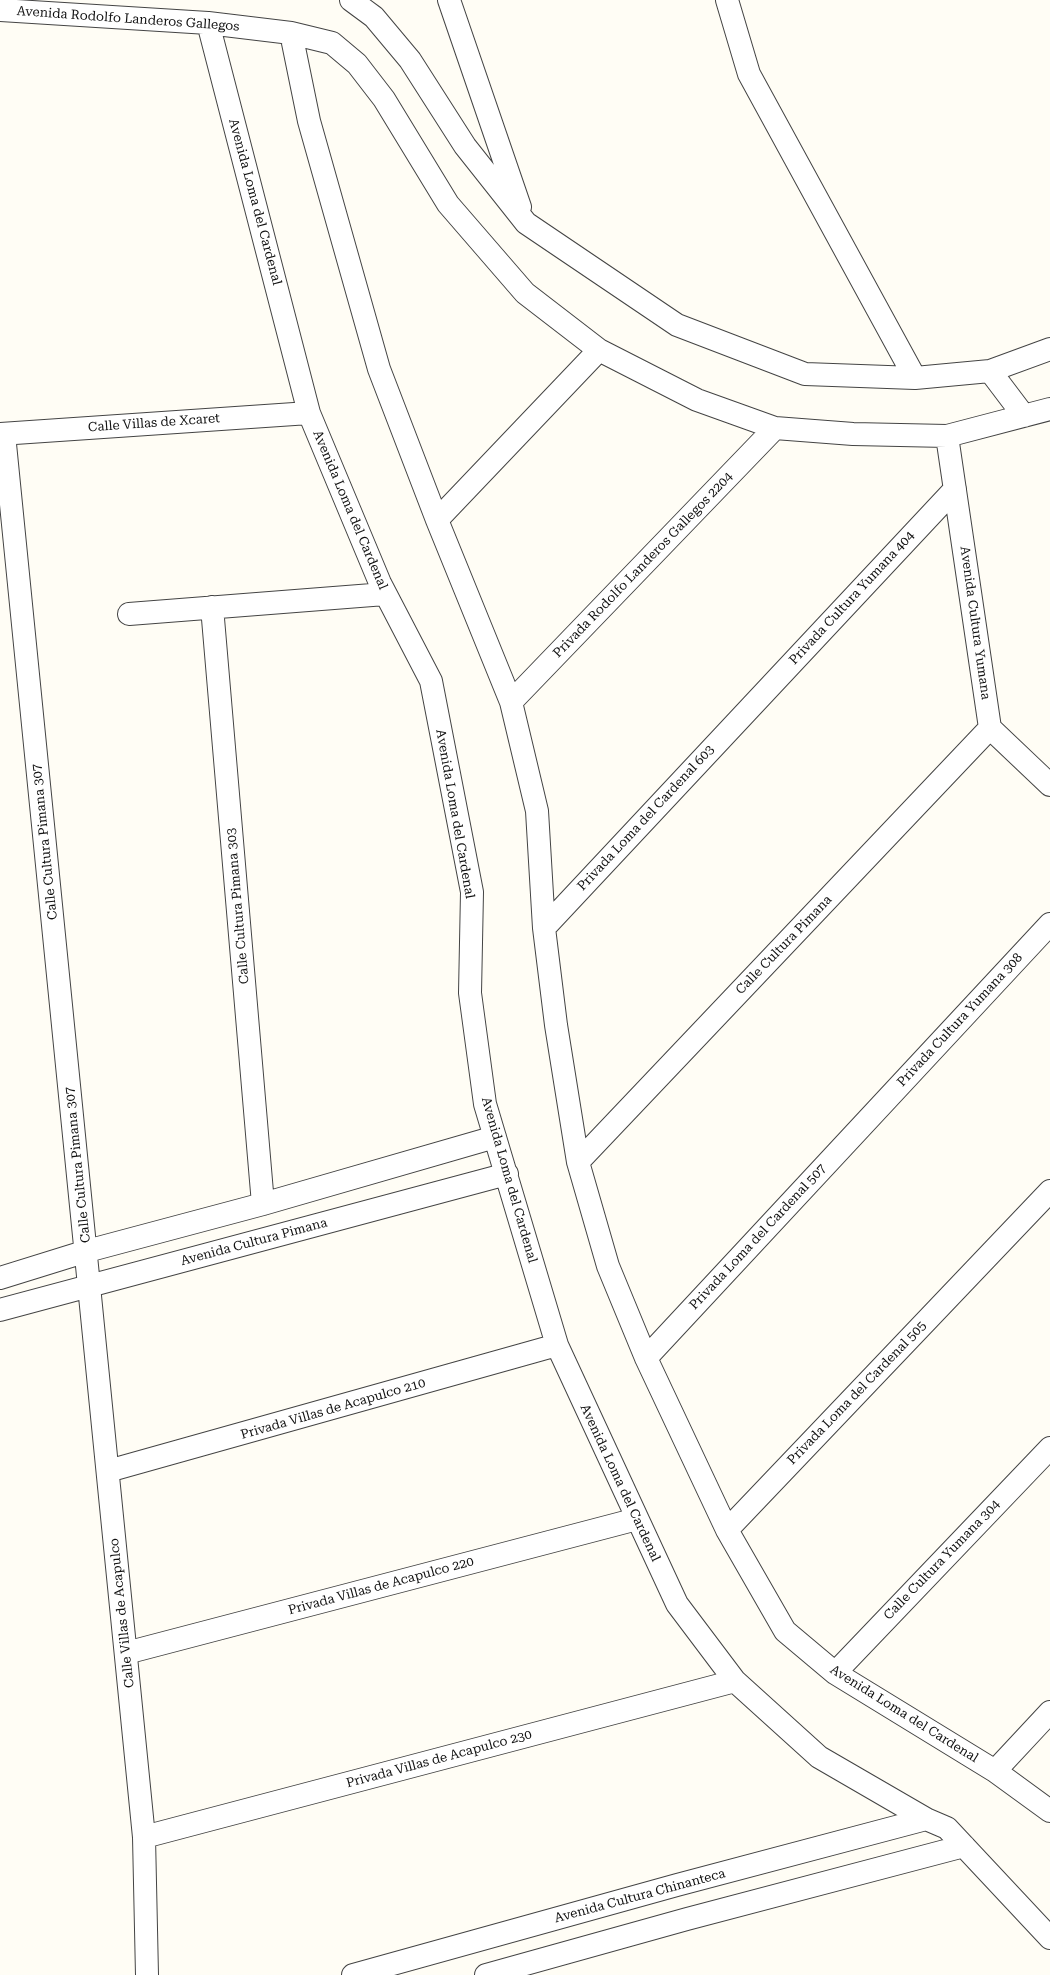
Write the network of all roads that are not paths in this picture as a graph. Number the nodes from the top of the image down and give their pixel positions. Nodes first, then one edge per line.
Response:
1 (351, 0) edge
2 (449, 0) edge
3 (727, 0) edge
4 (0, 10) edge
5 (208, 22) junction
6 (291, 33) junction
7 (526, 223) junction
8 (1050, 349) edge
9 (599, 350) junction
10 (990, 371) junction
11 (915, 378) junction
12 (1050, 409) edge
13 (309, 413) junction
14 (1024, 416) junction
15 (775, 428) junction
16 (2, 434) edge
17 (947, 436) junction
18 (955, 489) junction
19 (437, 520) junction
20 (385, 594) junction
21 (212, 608) junction
22 (129, 614) dead end
23 (511, 702) junction
24 (749, 708) joint
25 (990, 728) junction
26 (1050, 785) edge
27 (1050, 924) edge
28 (544, 928) junction
29 (870, 1117) joint
30 (495, 1137) junction
31 (578, 1162) junction
32 (507, 1174) junction
33 (1050, 1191) edge
34 (263, 1204) junction
35 (86, 1251) junction
36 (0, 1278) edge
37 (90, 1286) junction
38 (0, 1310) edge
39 (557, 1346) junction
40 (646, 1358) junction
41 (1050, 1448) edge
42 (108, 1471) junction
43 (637, 1519) junction
44 (727, 1530) junction
45 (126, 1653) junction
46 (835, 1673) junction
47 (735, 1682) junction
48 (1050, 1712) edge
49 (995, 1771) junction
50 (1050, 1811) edge
51 (926, 1819) junction
52 (144, 1836) junction
53 (964, 1846) junction
54 (677, 1885) junction
55 (687, 1919) junction
56 (1050, 1938) edge
57 (404, 1968) edge
58 (147, 1975) edge
59 (354, 1975) edge
60 (486, 1975) edge

1 - 7 street
2 - 7 street
3 - 11 street
4 - 5 street, Avenida Rodolfo Landeros Gallegos
5 - 6 street, Avenida Rodolfo Landeros Gallegos
5 - 13 street, Avenida Loma del Cardenal
6 - 9 street, Avenida Rodolfo Landeros Gallegos
6 - 19 street, Avenida Loma del Cardenal
7 - 11 street
8 - 10 street
9 - 15 street, Avenida Rodolfo Landeros Gallegos
9 - 19 street
10 - 11 street
10 - 14 street
12 - 14 street, Avenida Rodolfo Landeros Gallegos
13 - 16 street, Calle Villas de Xcaret
13 - 20 street, Avenida Loma del Cardenal
14 - 17 street, Avenida Rodolfo Landeros Gallegos
15 - 17 street, Avenida Rodolfo Landeros Gallegos
15 - 23 street, Privada Rodolfo Landeros Gallegos 2204
16 - 35 street, Calle Cultura Pimana 307
17 - 18 street, Avenida Cultura Yumana
18 - 24 street, Privada Cultura Yumana 404
18 - 25 street, Avenida Cultura Yumana
19 - 23 street, Avenida Loma del Cardenal
20 - 21 street
20 - 30 street, Avenida Loma del Cardenal
21 - 22 street
21 - 34 street, Calle Cultura Pimana 303
23 - 28 street, Avenida Loma del Cardenal
24 - 28 street, Privada Loma del Cardenal 603
25 - 26 street
25 - 31 street, Calle Cultura Pimana
27 - 29 street, Privada Cultura Yumana 308
28 - 31 street, Avenida Loma del Cardenal
29 - 40 street, Privada Loma del Cardenal 507
30 - 32 street, Avenida Loma del Cardenal
30 - 34 street
31 - 40 street, Avenida Loma del Cardenal
32 - 37 street, Avenida Cultura Pimana
32 - 39 street, Avenida Loma del Cardenal
33 - 44 street, Privada Loma del Cardenal 505
34 - 35 street
35 - 36 street
35 - 37 street, Calle Villas de Acapulco
37 - 38 street, Avenida Cultura Pimana
37 - 42 street, Calle Villas de Acapulco
39 - 42 street, Privada Villas de Acapulco 210
39 - 43 street, Avenida Loma del Cardenal
40 - 44 street, Avenida Loma del Cardenal
41 - 46 street, Calle Cultura Yumana 304
42 - 45 street, Calle Villas de Acapulco
43 - 45 street, Privada Villas de Acapulco 220
43 - 47 street, Avenida Loma del Cardenal
44 - 46 street, Avenida Loma del Cardenal
45 - 52 street, Calle Villas de Acapulco
46 - 49 street, Avenida Loma del Cardenal
47 - 51 street, Avenida Loma del Cardenal
47 - 52 street, Privada Villas de Acapulco 230
48 - 49 street
49 - 50 street, Avenida Loma del Cardenal
51 - 53 street, Avenida Loma del Cardenal
51 - 54 street, Avenida Cultura Chinanteca
52 - 58 street, Calle Villas de Acapulco
53 - 55 street
53 - 56 street, Avenida Loma del Cardenal
54 - 55 street
54 - 57 street, Avenida Cultura Chinanteca
55 - 60 street
57 - 59 street, Avenida Cultura Chinanteca

